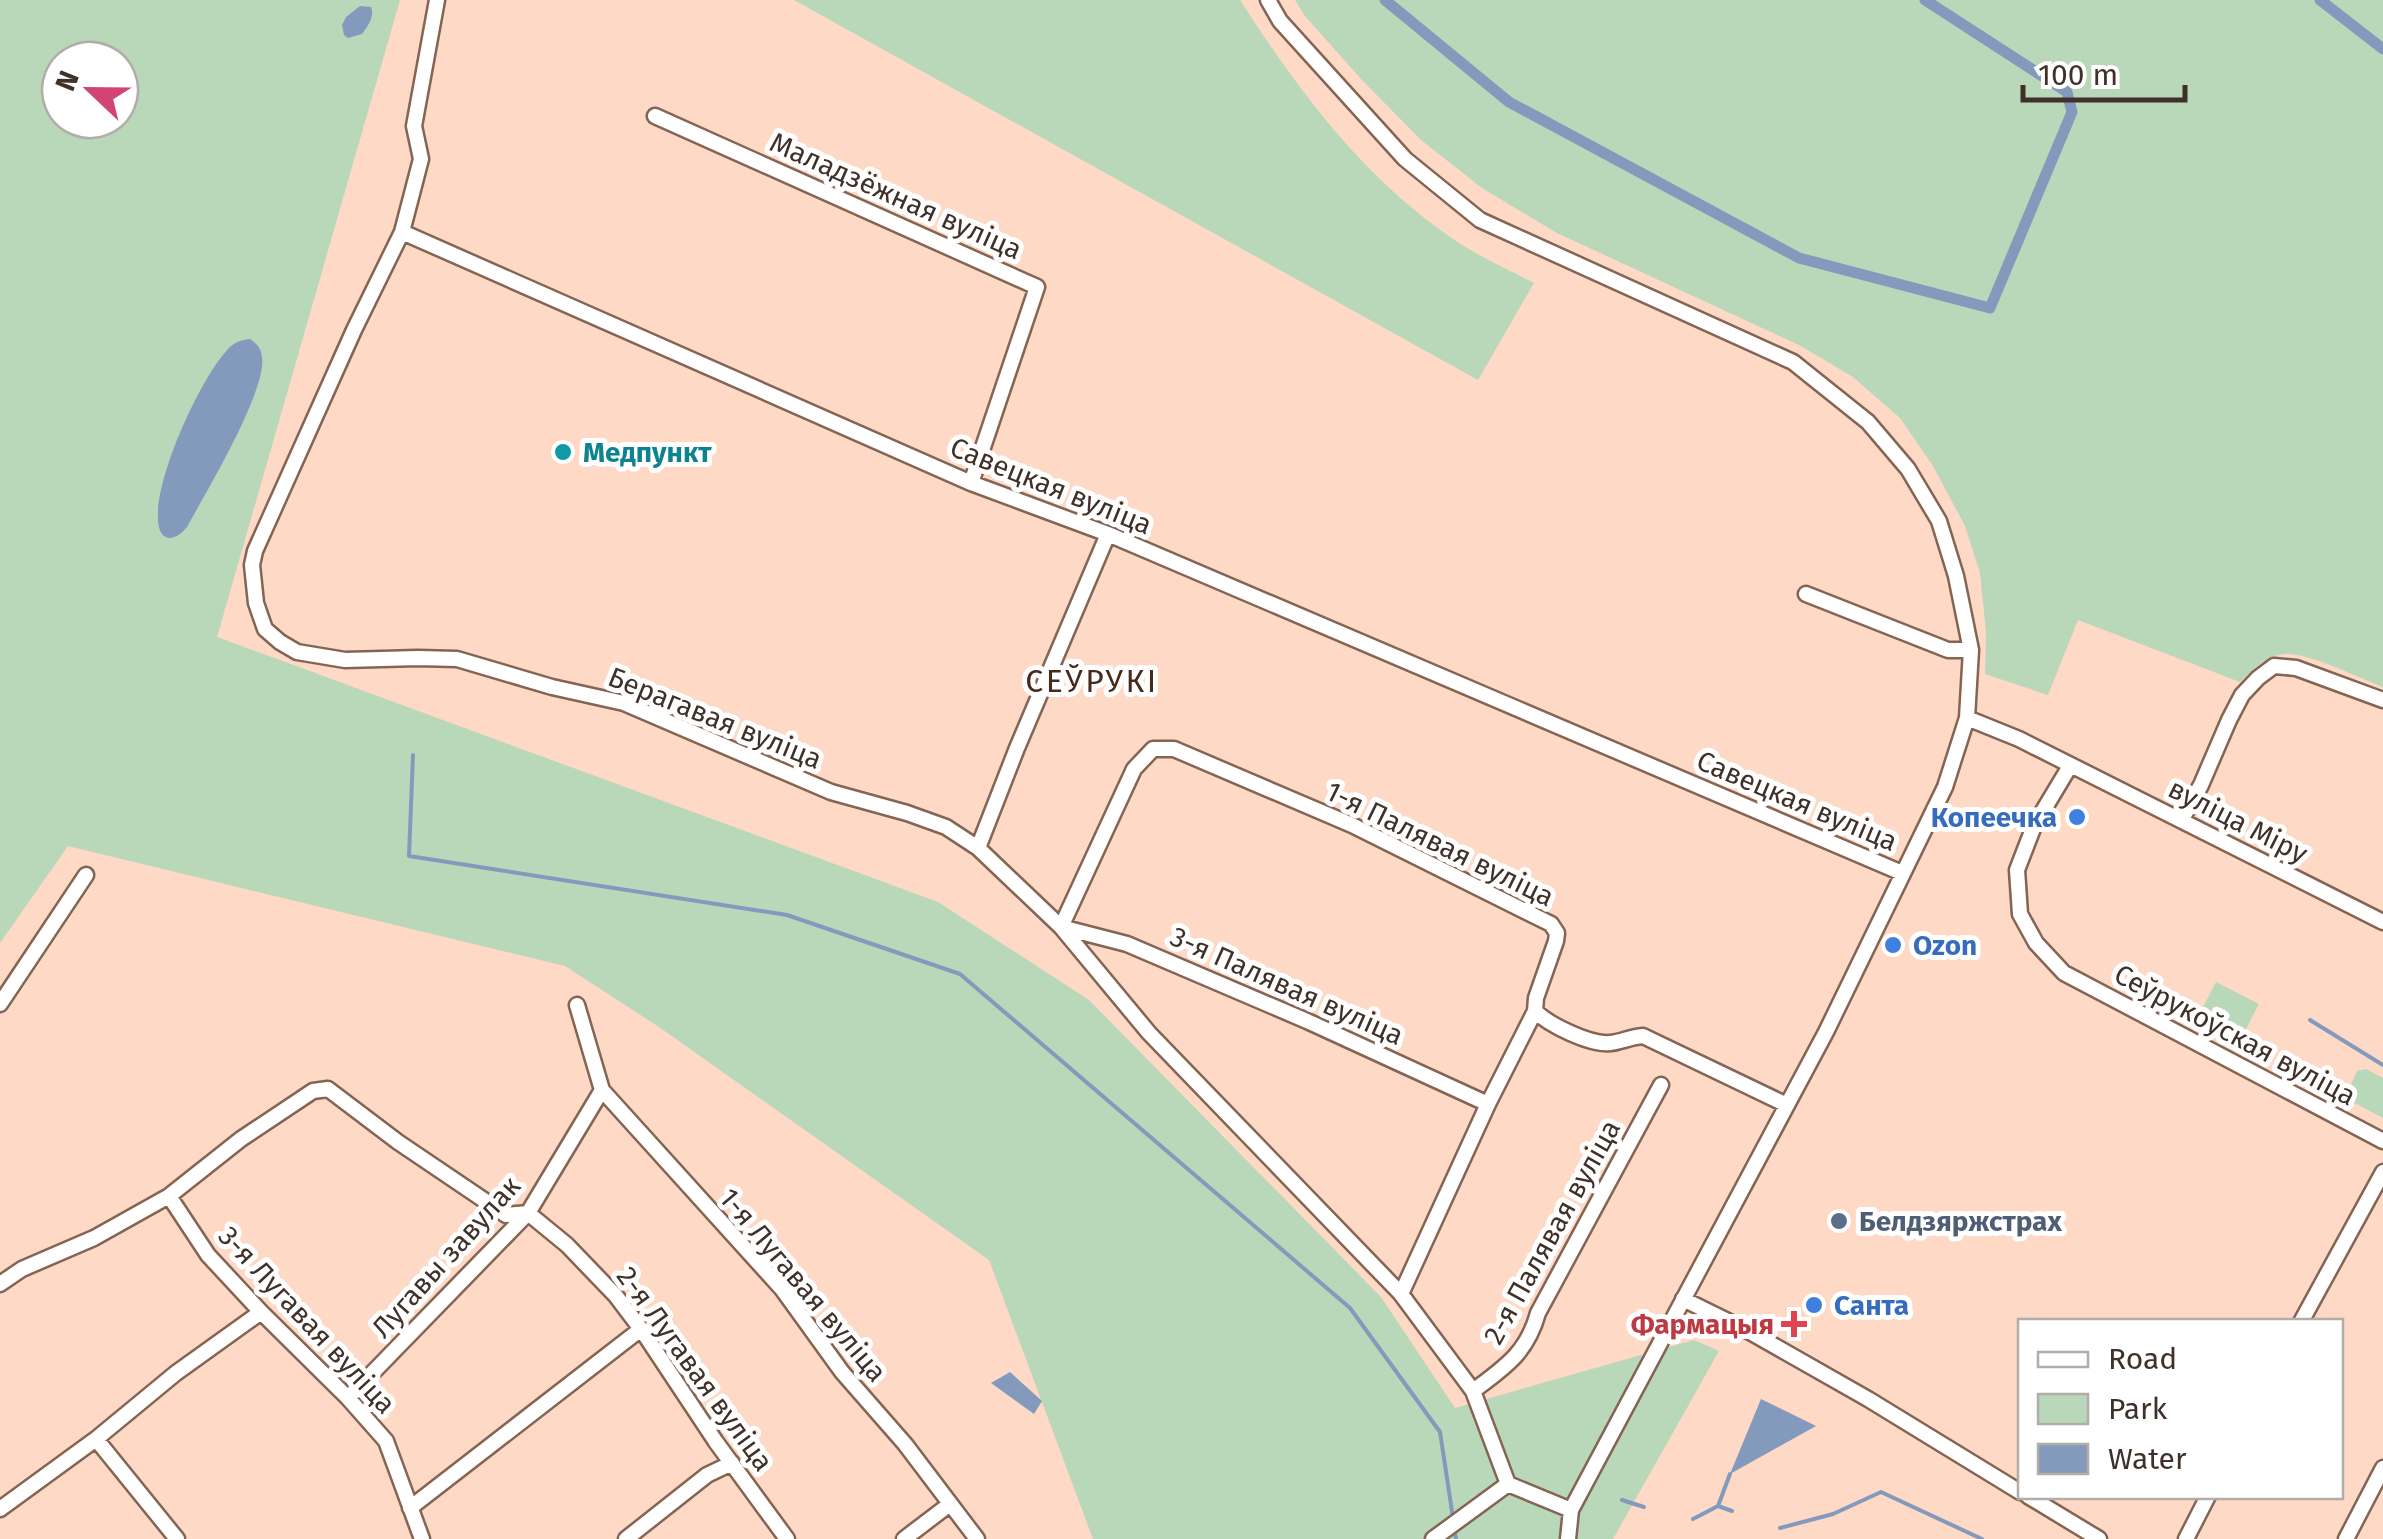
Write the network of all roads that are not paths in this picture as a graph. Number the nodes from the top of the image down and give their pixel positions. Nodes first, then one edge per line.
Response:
1 (438, 0) edge
2 (1268, 0) edge
3 (656, 116) dead end
4 (402, 232) junction
5 (971, 482) junction
6 (1108, 534) junction
7 (1806, 594) dead end
8 (1972, 650) junction
9 (2383, 700) edge
10 (1968, 718) junction
11 (2070, 766) junction
12 (2182, 819) junction
13 (978, 848) junction
14 (1902, 873) junction
15 (86, 875) dead end
16 (2383, 922) edge
17 (1061, 927) junction
18 (0, 1004) edge
19 (576, 1006) dead end
20 (1535, 1011) junction
21 (1661, 1085) dead end
22 (602, 1090) junction
23 (1488, 1104) junction
24 (1787, 1105) junction
25 (2383, 1141) edge
26 (2383, 1172) edge
27 (169, 1196) junction
28 (528, 1212) junction
29 (0, 1284) edge
30 (1401, 1294) junction
31 (1684, 1298) junction
32 (261, 1312) junction
33 (2304, 1319) edge
34 (641, 1328) junction
35 (1473, 1391) junction
36 (348, 1398) junction
37 (96, 1439) junction
38 (732, 1463) junction
39 (2383, 1468) edge
40 (1508, 1484) junction
41 (2018, 1491) edge
42 (2033, 1499) edge
43 (2206, 1499) edge
44 (950, 1504) junction
45 (410, 1508) junction
46 (0, 1509) edge
47 (1571, 1510) junction
48 (177, 1539) edge
49 (422, 1539) edge
50 (626, 1539) edge
51 (787, 1539) edge
52 (904, 1539) edge
53 (977, 1539) edge
54 (1433, 1539) edge
55 (1568, 1539) edge
56 (2099, 1539) edge
57 (2186, 1539) edge
58 (2346, 1539) edge

1 - 4 street
2 - 8 street
3 - 5 street, Маладзёжная вуліца
4 - 5 street, Савецкая вуліца
4 - 13 street, Берагавая вуліца
5 - 6 street, Савецкая вуліца
6 - 13 street
6 - 14 street, Савецкая вуліца
7 - 8 street
8 - 10 street
9 - 12 street
10 - 11 street, вуліца Міру
10 - 14 street
11 - 12 street, вуліца Міру
11 - 25 street, Сеўрукоўская вуліца
12 - 16 street, вуліца Міру
13 - 17 street
14 - 24 street
15 - 18 street
17 - 20 street, 1-я Палявая вуліца
17 - 23 street, 3-я Палявая вуліца
17 - 30 street
19 - 22 street, 1-я Лугавая вуліца
20 - 23 street
20 - 24 street
21 - 35 street, 2-я Палявая вуліца
22 - 28 street, Лугавы завулак
22 - 44 street, 1-я Лугавая вуліца
23 - 30 street
24 - 31 street
26 - 33 street
27 - 28 street, 2-я Лугавая вуліца
27 - 29 street, 2-я Лугавая вуліца
27 - 32 street, 3-я Лугавая вуліца
28 - 34 street, 2-я Лугавая вуліца
28 - 36 street, Лугавы завулак
30 - 35 street
31 - 41 street
31 - 47 street
32 - 36 street, 3-я Лугавая вуліца
32 - 37 street
34 - 38 street, 2-я Лугавая вуліца
34 - 45 street
35 - 40 street
36 - 45 street, 3-я Лугавая вуліца
37 - 46 street
37 - 48 street
38 - 50 street
38 - 51 street, 2-я Лугавая вуліца
39 - 58 street
40 - 47 street
40 - 54 street
42 - 56 street
43 - 57 street
44 - 52 street
44 - 53 street, 1-я Лугавая вуліца
45 - 49 street, 3-я Лугавая вуліца
47 - 55 street

